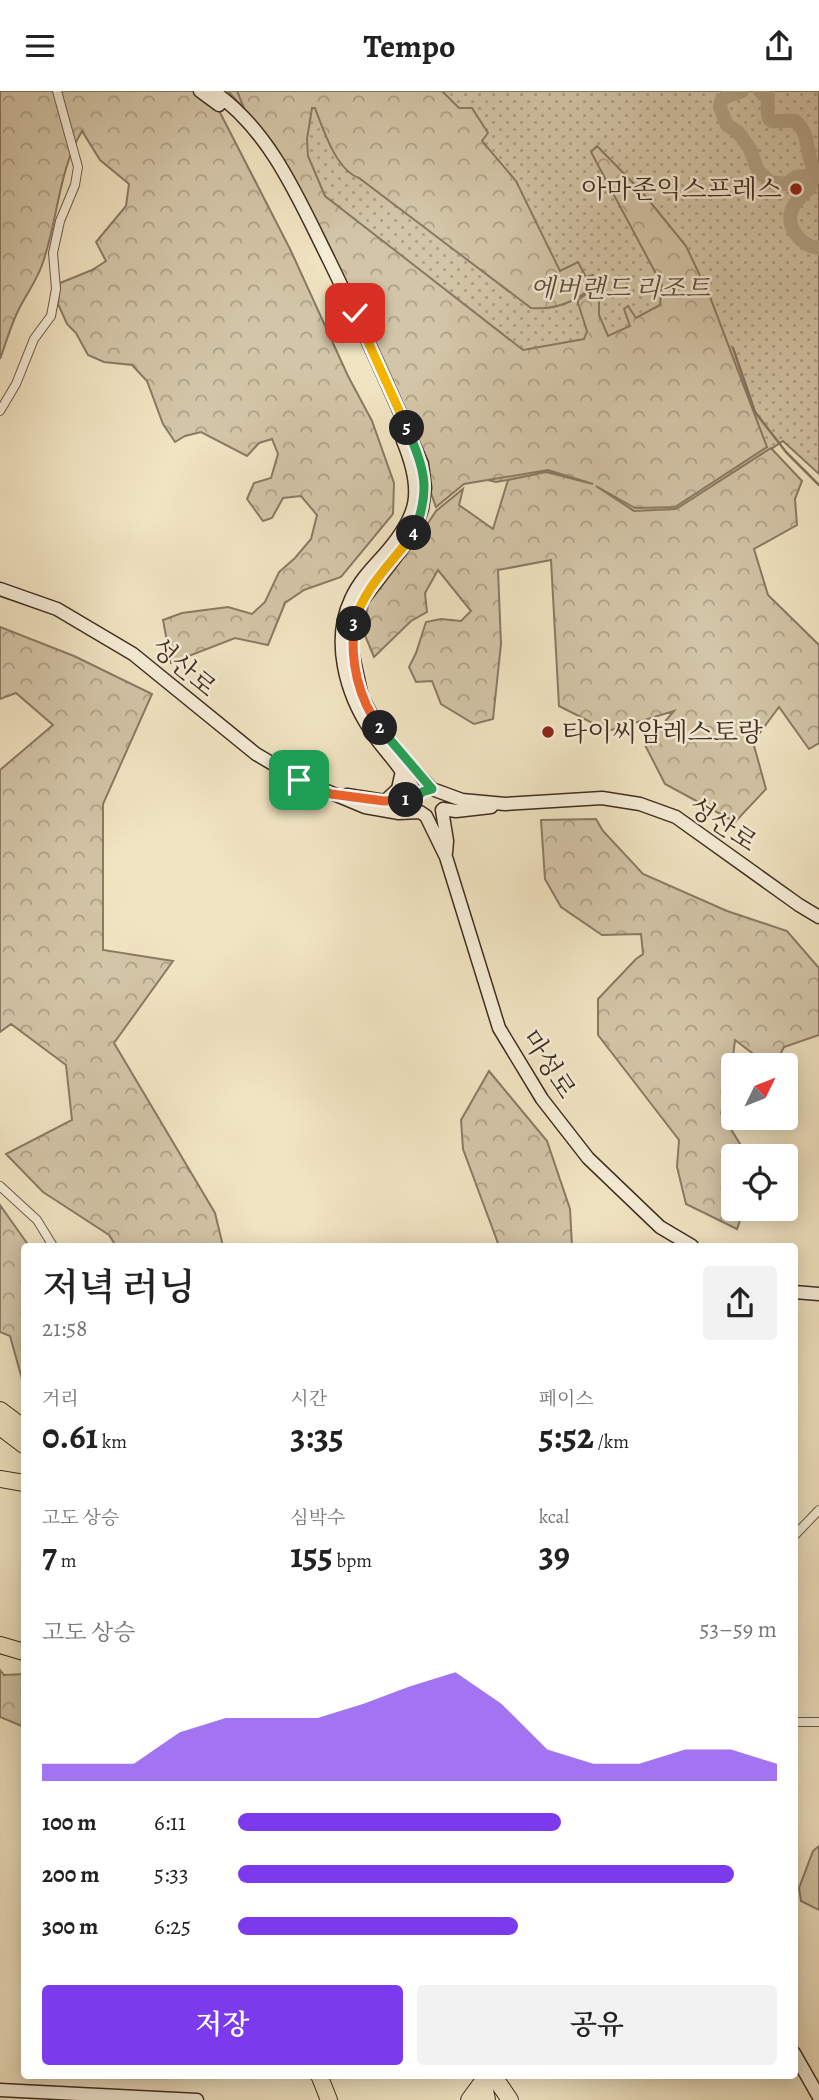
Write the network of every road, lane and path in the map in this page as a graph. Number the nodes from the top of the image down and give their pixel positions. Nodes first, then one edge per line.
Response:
1 (57, 91) edge
2 (200, 91) edge
3 (213, 91) edge
4 (0, 411) edge
5 (0, 589) edge
6 (405, 768) junction
7 (436, 791) junction
8 (331, 794) junction
9 (417, 797) junction
10 (384, 801) junction
11 (486, 803) junction
12 (505, 804) junction
13 (442, 810) junction
14 (467, 811) junction
15 (399, 813) junction
16 (423, 814) junction
17 (442, 840) junction
18 (819, 917) edge
19 (0, 1186) edge
20 (51, 1243) edge
21 (687, 1243) edge
22 (798, 1291) edge
23 (819, 1294) edge
24 (0, 1410) edge
25 (21, 1426) edge
26 (0, 1427) edge
27 (21, 1443) edge
28 (0, 1479) edge
29 (21, 1482) edge
30 (819, 1510) edge
31 (798, 1532) edge
32 (0, 1635) edge
33 (21, 1640) edge
34 (0, 1645) edge
35 (21, 1651) edge
36 (798, 1722) edge
37 (819, 1722) edge
38 (798, 2060) edge
39 (326, 2079) edge
40 (327, 2079) edge
41 (486, 2079) edge
42 (488, 2079) edge
43 (490, 2079) edge
44 (0, 2090) edge
45 (819, 2097) edge
46 (197, 2100) edge
47 (329, 2100) edge
48 (339, 2100) edge
49 (469, 2100) edge
50 (489, 2100) edge
51 (510, 2100) edge

1 - 4 street
2 - 6 street
3 - 6 street
5 - 8 street, 성산로
6 - 7 street
6 - 9 street
6 - 10 street
6 - 11 street
7 - 9 street
7 - 11 street
7 - 13 street
8 - 10 street
8 - 15 street
9 - 10 street
9 - 16 street
11 - 12 street
12 - 14 street
12 - 18 street, 성산로
13 - 14 street
13 - 16 street
13 - 17 street
14 - 17 street
15 - 16 street
15 - 17 street
16 - 17 street, 마성로
17 - 21 street, 마성로
19 - 20 street
22 - 23 street
24 - 25 highway
26 - 27 highway
28 - 29 highway
30 - 31 street
32 - 33 highway
34 - 35 highway
36 - 37 street
38 - 45 street
39 - 47 highway
40 - 48 highway
41 - 49 highway
42 - 50 highway
43 - 51 highway
44 - 46 street

